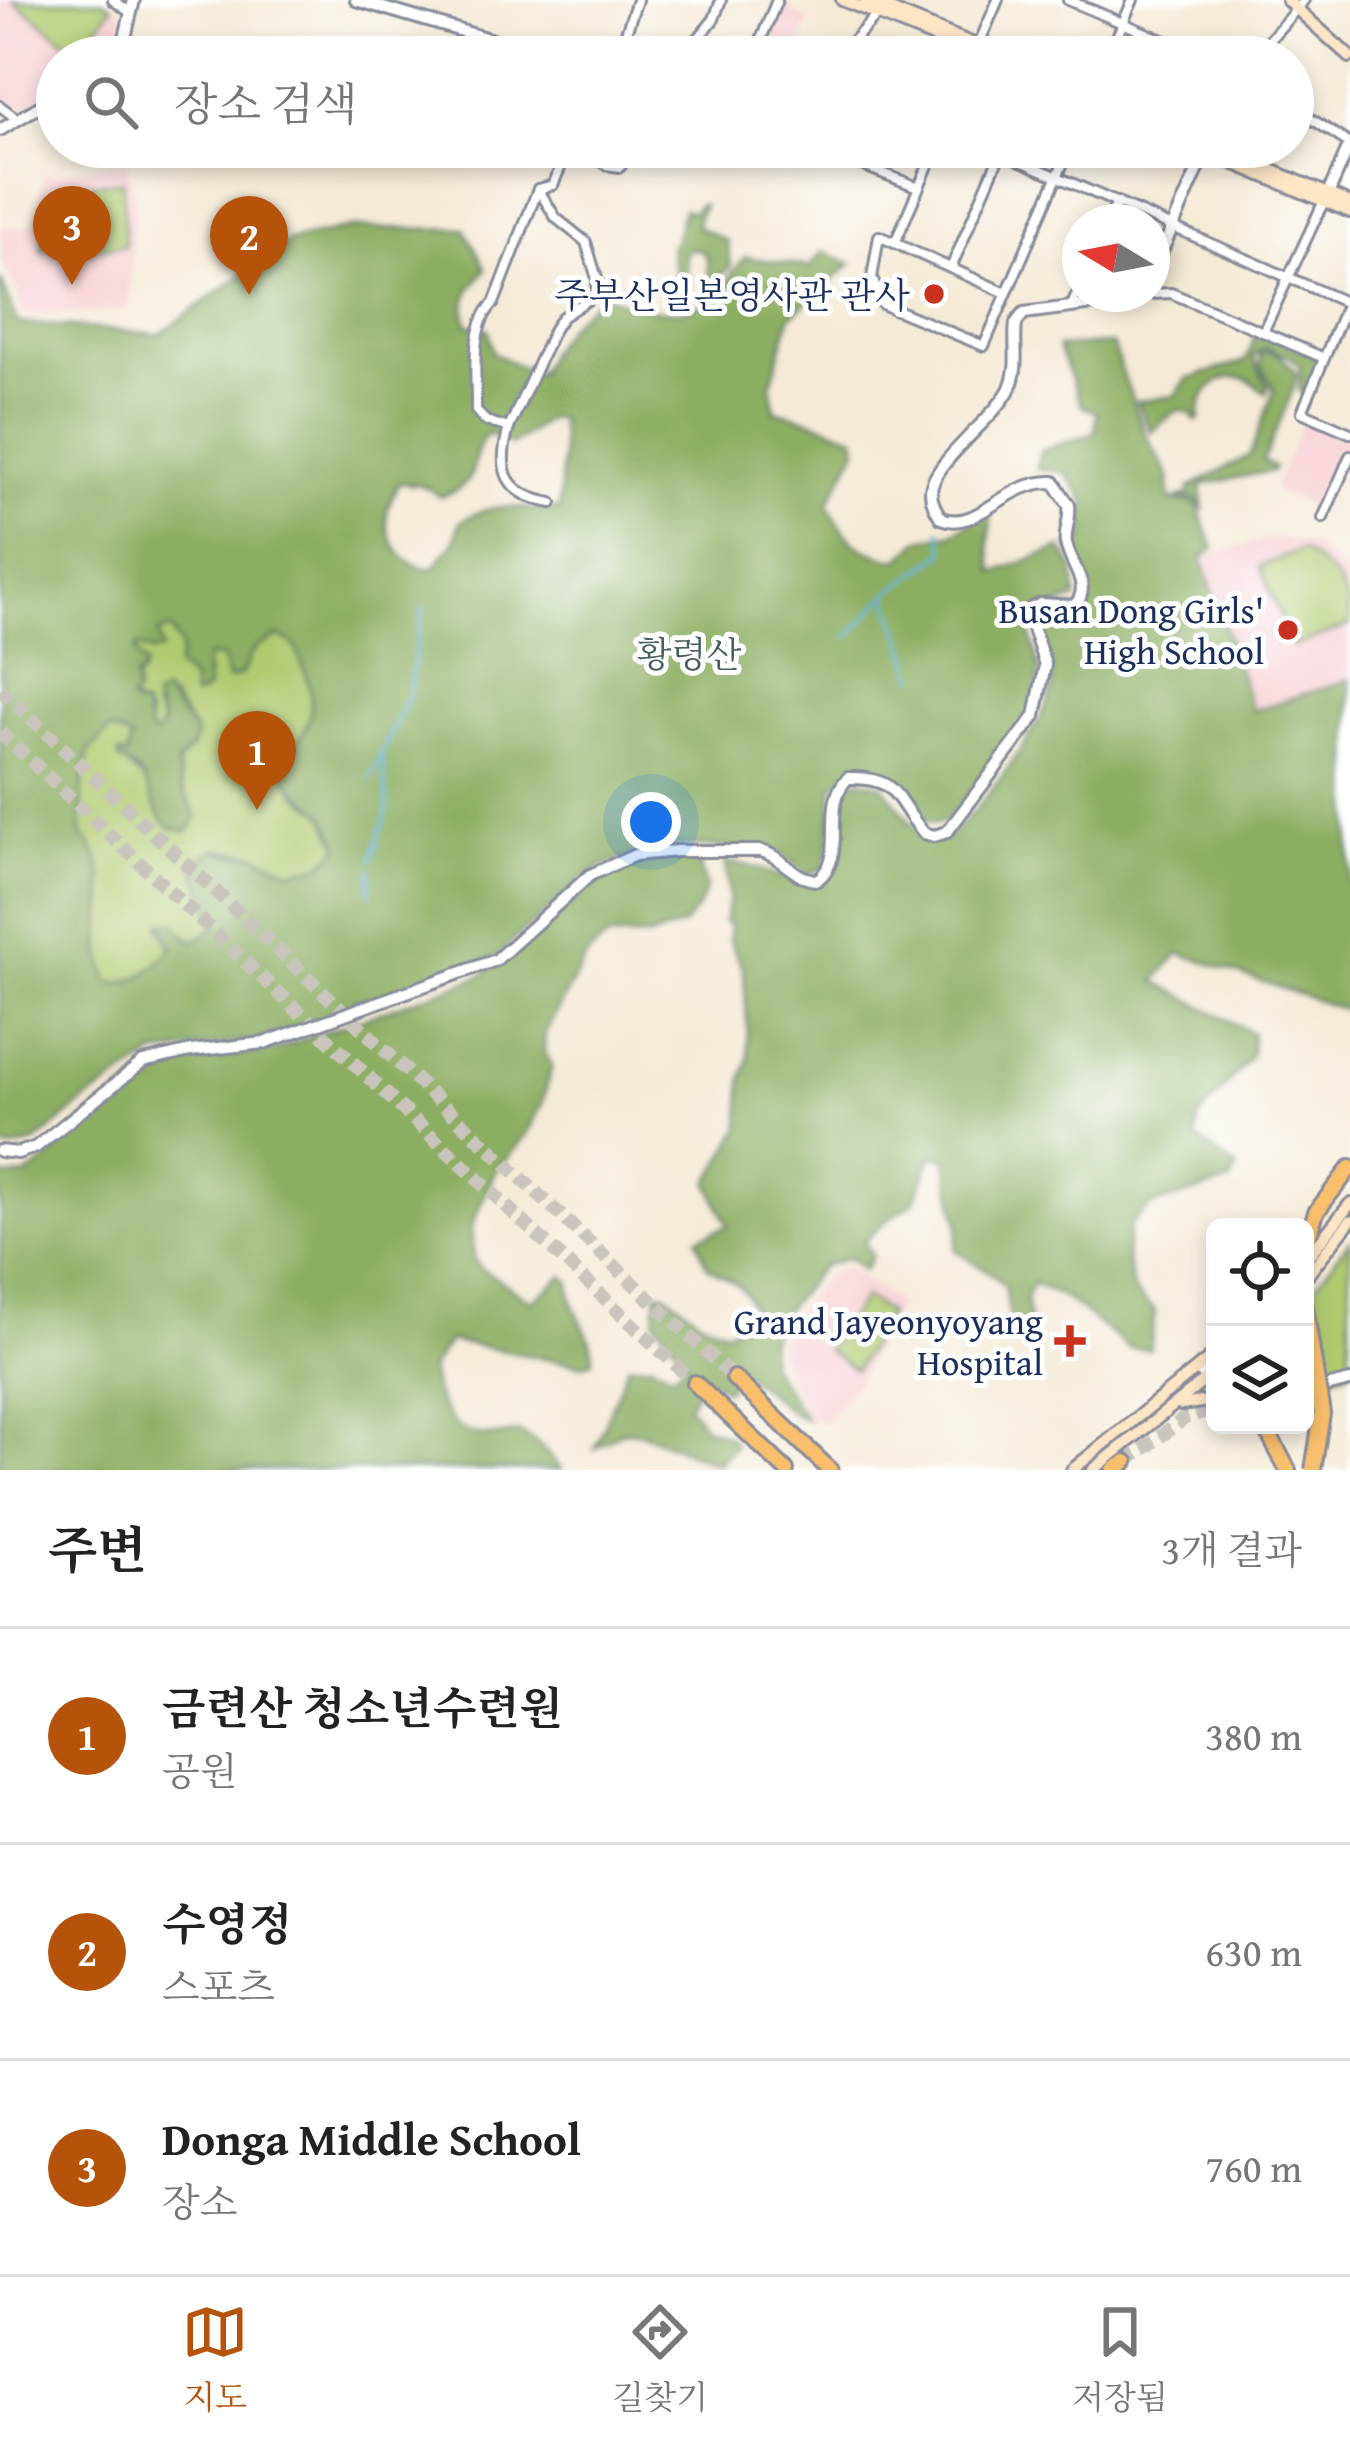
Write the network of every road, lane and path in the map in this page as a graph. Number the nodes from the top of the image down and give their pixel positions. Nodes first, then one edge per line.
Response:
1 (112, 0) edge
2 (134, 0) edge
3 (356, 0) edge
4 (638, 0) edge
5 (721, 0) edge
6 (777, 0) edge
7 (842, 0) edge
8 (866, 0) edge
9 (998, 0) edge
10 (1068, 0) edge
11 (1133, 0) edge
12 (1296, 3) edge
13 (882, 7) edge
14 (133, 14) junction
15 (1123, 23) junction
16 (126, 36) edge
17 (467, 36) edge
18 (625, 36) edge
19 (700, 36) edge
20 (762, 36) edge
21 (856, 36) edge
22 (943, 36) edge
23 (984, 36) edge
24 (1117, 36) edge
25 (1154, 36) edge
26 (1271, 36) edge
27 (1350, 57) edge
28 (0, 106) edge
29 (36, 108) edge
30 (16, 118) junction
31 (1314, 121) edge
32 (0, 130) edge
33 (1350, 144) edge
34 (560, 168) edge
35 (868, 168) edge
36 (927, 168) edge
37 (994, 168) edge
38 (1038, 168) edge
39 (1061, 168) edge
40 (1197, 168) edge
41 (1255, 168) edge
42 (1057, 176) junction
43 (918, 188) junction
44 (538, 189) junction
45 (1326, 197) junction
46 (1117, 202) joint
47 (1350, 203) edge
48 (1350, 212) edge
49 (1173, 225) junction
50 (1170, 232) edge
51 (895, 243) junction
52 (951, 268) junction
53 (1288, 276) junction
54 (1006, 293) junction
55 (1170, 293) edge
56 (1062, 307) edge
57 (1339, 322) junction
58 (1350, 327) edge
59 (1263, 332) junction
60 (1324, 358) junction
61 (509, 428) junction
62 (1350, 433) edge
63 (1350, 456) edge
64 (552, 503) dead end
65 (1323, 518) dead end
66 (0, 1151) edge
67 (1350, 1168) edge
68 (1350, 1204) edge
69 (1314, 1218) edge
70 (1350, 1221) edge
71 (1314, 1249) edge
72 (1314, 1267) edge
73 (1308, 1326) edge
74 (734, 1378) tunnel mouth
75 (1206, 1380) edge
76 (1206, 1381) edge
77 (1350, 1381) edge
78 (695, 1383) tunnel mouth
79 (1314, 1390) edge
80 (1206, 1401) edge
81 (1178, 1405) junction
82 (1269, 1434) edge
83 (786, 1470) edge
84 (830, 1470) edge
85 (1072, 1470) edge
86 (1093, 1470) edge
87 (1288, 1470) edge
88 (1313, 1470) edge

1 - 14 street
2 - 14 street
3 - 17 street
4 - 18 street
5 - 19 street
6 - 20 street
7 - 13 main road
8 - 13 main road
9 - 23 street
10 - 15 street
11 - 15 street
12 - 26 street
12 - 27 main road
13 - 21 street
13 - 22 main road
14 - 16 street
15 - 24 street
15 - 25 street
28 - 30 street
29 - 30 street
30 - 32 street
31 - 33 street
33 - 45 street
34 - 44 street
35 - 43 street
36 - 43 street
37 - 52 street
38 - 42 street
39 - 42 street
40 - 49 street
41 - 45 main road
42 - 46 street
42 - 54 street
43 - 51 street
44 - 61 street
44 - 61 street
45 - 47 main road
45 - 48 main road
45 - 53 street
46 - 49 street
49 - 50 street
49 - 53 street
51 - 52 street
51 - 54 street
52 - 54 street
53 - 57 street
53 - 59 street
55 - 59 street
56 - 66 street
57 - 58 street
57 - 60 street
59 - 60 street
60 - 62 street
61 - 64 street
63 - 65 street
67 - 69 highway
68 - 71 main road
70 - 72 main road
73 - 88 highway, bridge
74 - 84 highway
75 - 85 main road
76 - 81 main road
77 - 79 street
78 - 83 highway
80 - 81 main road
81 - 86 main road
82 - 87 highway

